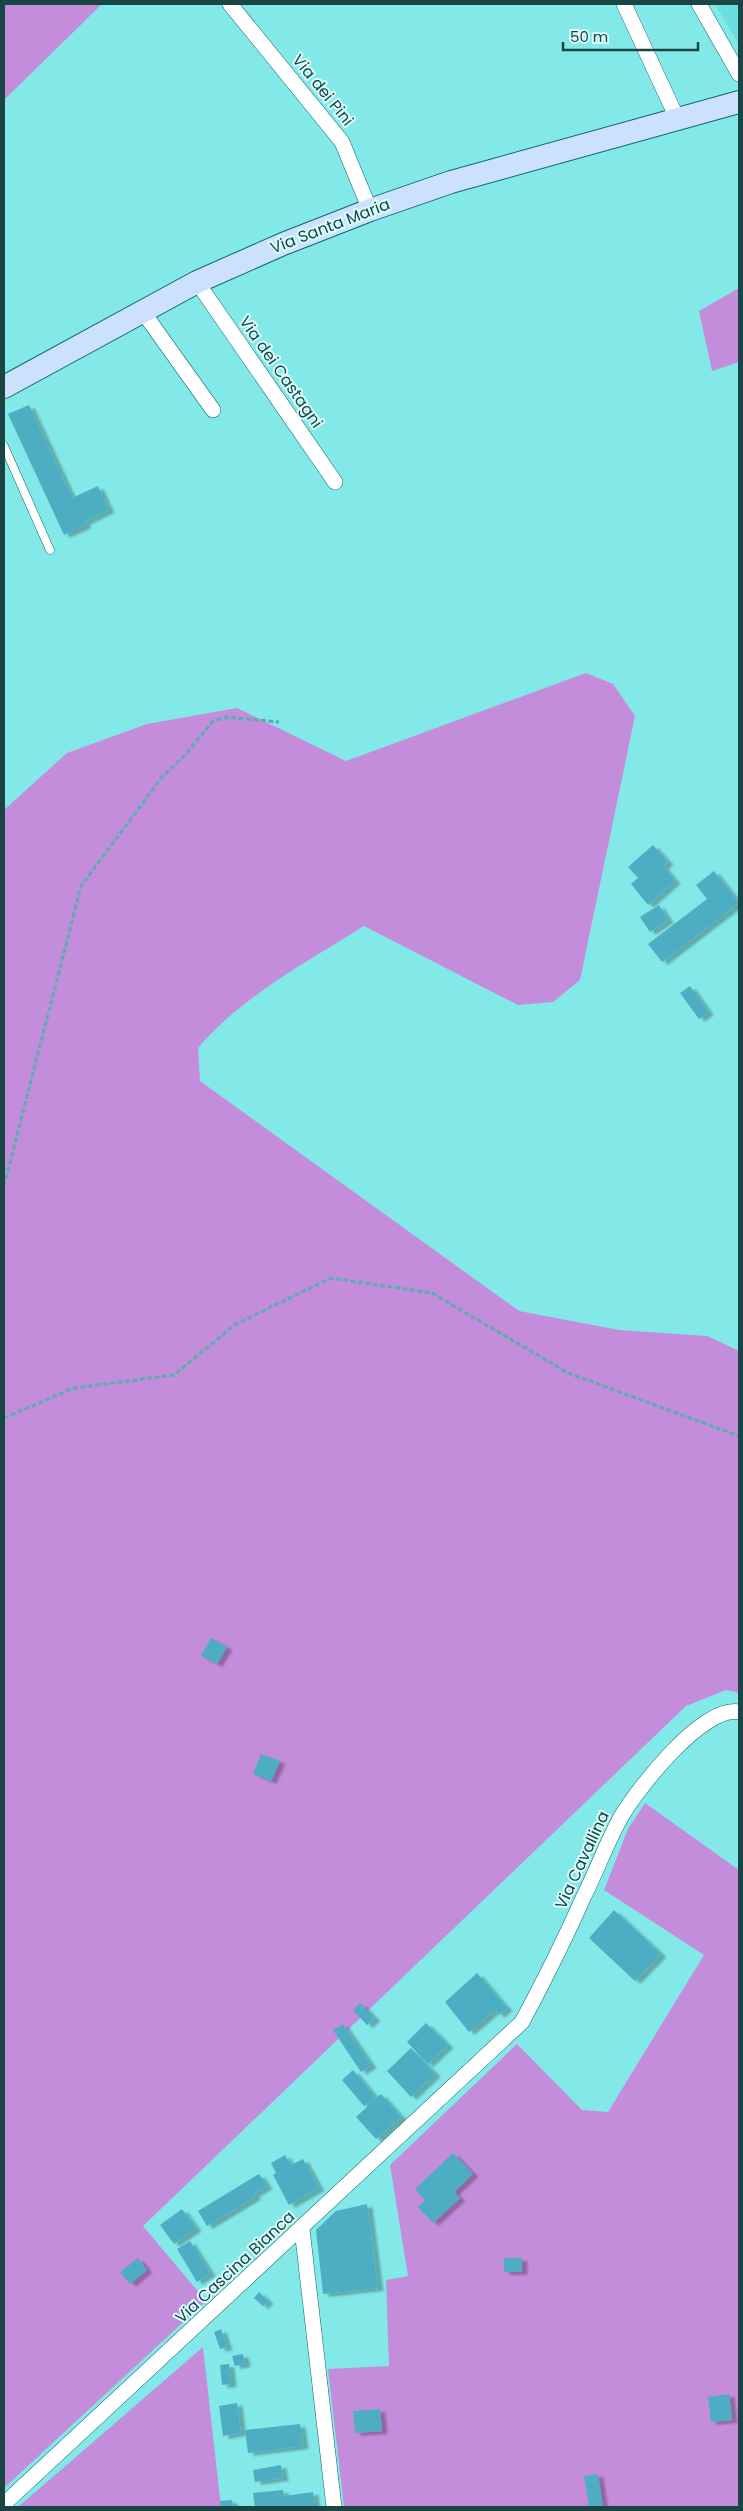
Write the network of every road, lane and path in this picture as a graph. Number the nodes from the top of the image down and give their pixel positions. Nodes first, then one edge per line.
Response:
1 (230, 4) edge
2 (624, 4) edge
3 (700, 4) edge
4 (739, 74) edge
5 (739, 102) edge
6 (677, 118) junction
7 (370, 210) junction
8 (197, 282) junction
9 (143, 312) junction
10 (4, 387) edge
11 (212, 410) dead end
12 (4, 446) edge
13 (335, 482) dead end
14 (50, 550) dead end
15 (279, 722) dead end
16 (4, 1186) edge
17 (4, 1418) edge
18 (739, 1436) edge
19 (739, 1712) edge
20 (488, 2054) joint
21 (302, 2229) junction
22 (4, 2504) edge
23 (334, 2507) edge

1 - 7 street, Via dei Pini
2 - 6 street
3 - 4 street
5 - 6 street, Via Santa Maria
6 - 7 street, Via Santa Maria
7 - 8 street, Via Santa Maria
8 - 9 street, Via Santa Maria
8 - 13 street, Via dei Castagni
9 - 10 street, Via Santa Maria
9 - 11 street
12 - 14 lane
15 - 16 path
17 - 18 path
19 - 20 street, Via Cavallina
20 - 21 street, Via Cascina Bianca
21 - 22 street, Via Cascina Bianca
21 - 23 street

